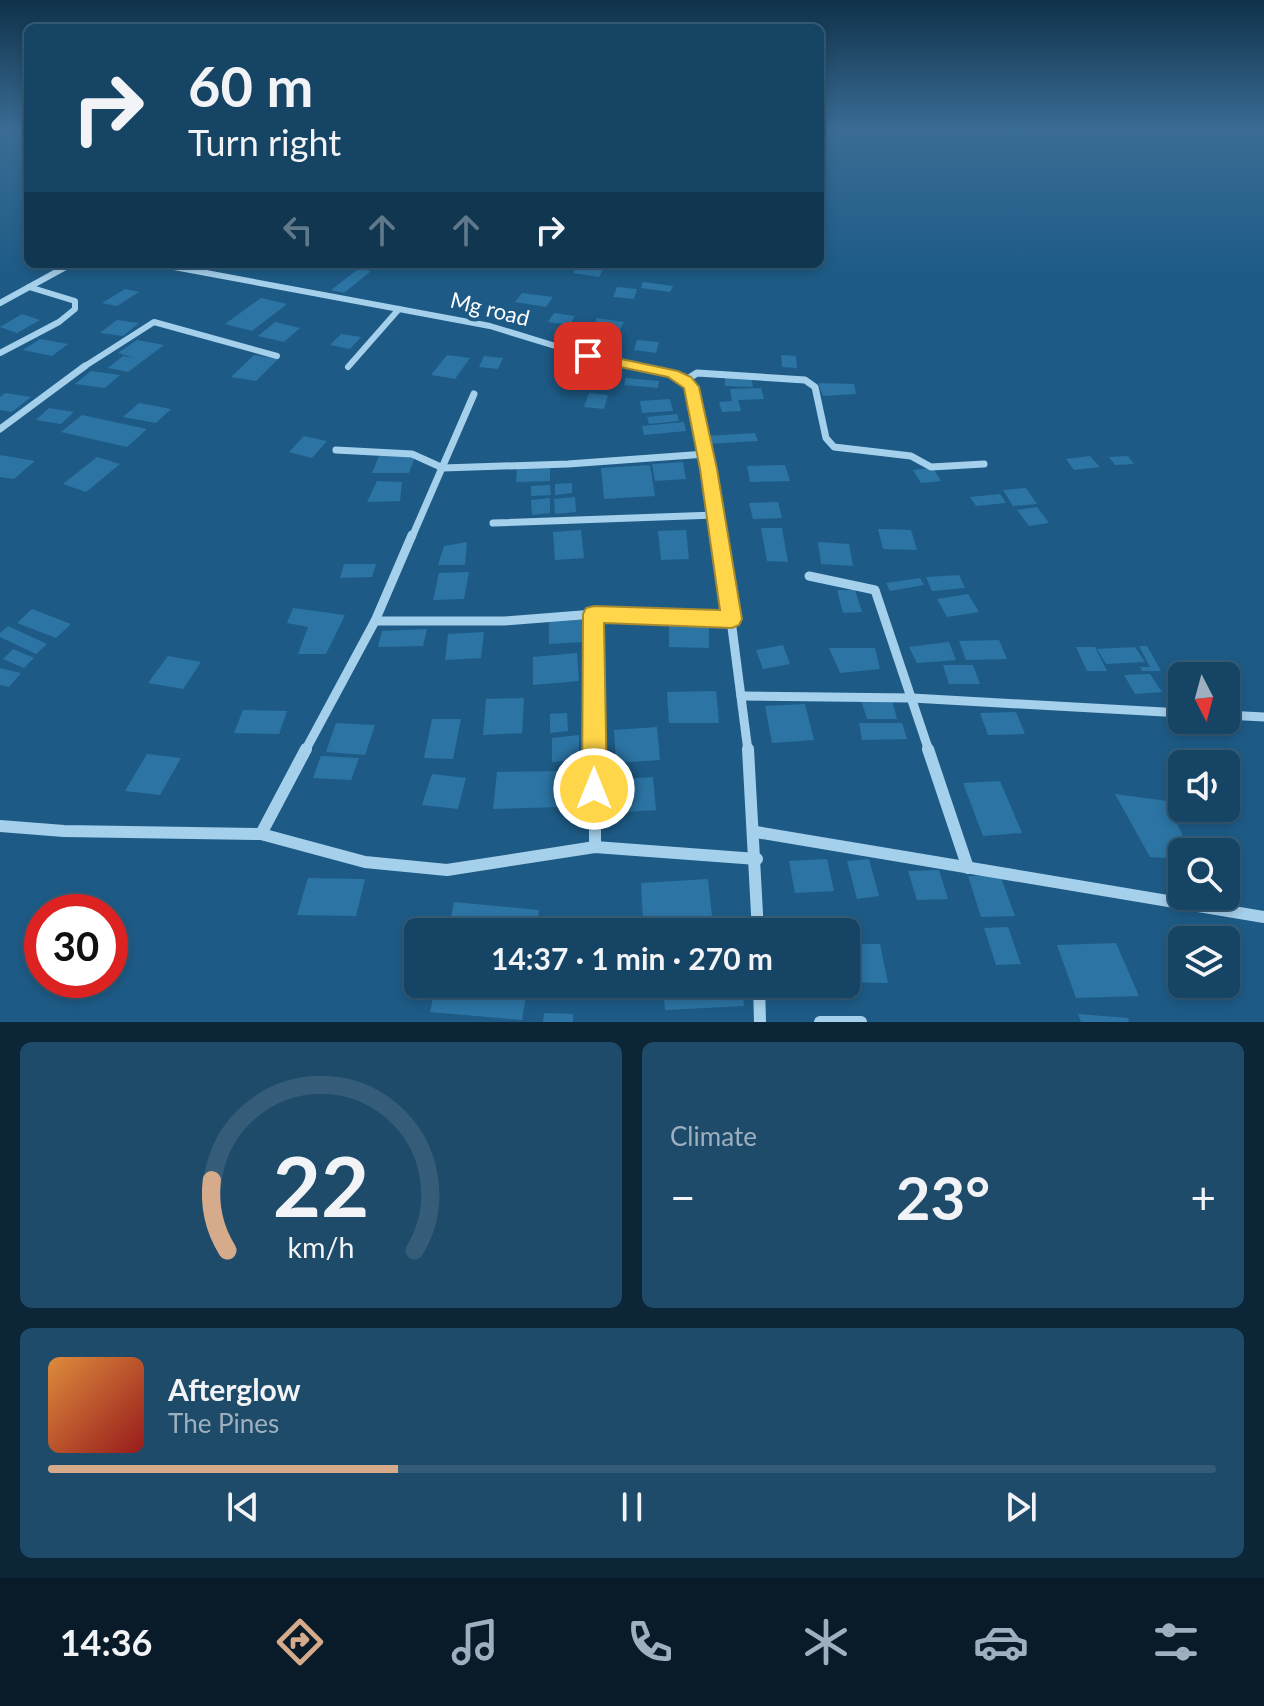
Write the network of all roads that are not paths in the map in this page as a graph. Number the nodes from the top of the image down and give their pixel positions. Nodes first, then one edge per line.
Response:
1 (64, 268) edge
2 (179, 268) edge
3 (29, 287) junction
4 (0, 303) edge
5 (399, 309) junction
6 (0, 353) edge
7 (277, 356) dead end
8 (348, 367) dead end
9 (686, 380) junction
10 (474, 394) dead end
11 (0, 429) edge
12 (336, 450) dead end
13 (706, 454) junction
14 (984, 464) dead end
15 (443, 468) junction
16 (715, 515) junction
17 (493, 523) dead end
18 (809, 576) dead end
19 (594, 614) junction
20 (732, 619) junction
21 (375, 621) junction
22 (741, 696) junction
23 (912, 698) junction
24 (1168, 712) edge
25 (1240, 716) edge
26 (1264, 717) edge
27 (0, 826) edge
28 (756, 832) junction
29 (261, 834) junction
30 (595, 847) junction
31 (757, 859) junction
32 (968, 868) junction
33 (1264, 917) edge
34 (758, 918) edge
35 (759, 998) edge
36 (760, 1022) edge
37 (820, 1022) edge
38 (861, 1022) edge

1 - 3 street
2 - 5 street, Mg road
3 - 4 street
3 - 6 street
5 - 8 street
5 - 9 street, Mg road
7 - 11 street
9 - 13 street
9 - 14 street
10 - 15 street
12 - 15 street
13 - 15 street
13 - 16 street
15 - 21 street
16 - 17 street
16 - 20 street
18 - 23 street
19 - 20 street
19 - 21 street
19 - 30 street
20 - 22 street
21 - 29 street
22 - 23 street
22 - 28 street
23 - 24 street
23 - 32 street
25 - 26 street
27 - 29 street
28 - 31 street
28 - 32 street
29 - 30 street
30 - 31 street
31 - 34 street
32 - 33 street
35 - 36 street
37 - 38 street

